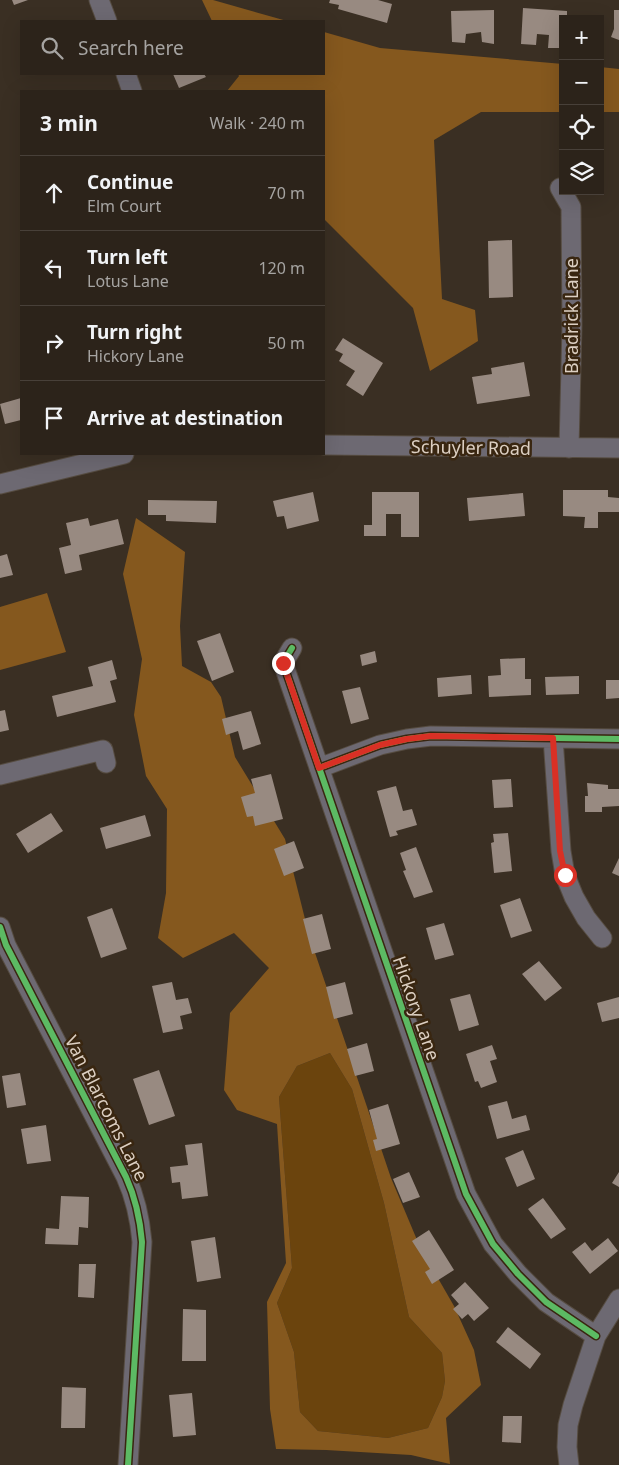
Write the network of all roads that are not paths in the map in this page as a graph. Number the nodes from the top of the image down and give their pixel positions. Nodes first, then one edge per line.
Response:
1 (99, 0) edge
2 (107, 20) edge
3 (126, 75) edge
4 (132, 90) edge
5 (564, 195) edge
6 (325, 445) edge
7 (569, 448) junction
8 (619, 448) edge
9 (120, 455) edge
10 (0, 484) edge
11 (292, 648) dead end
12 (553, 738) junction
13 (619, 739) edge
14 (106, 763) dead end
15 (319, 768) junction
16 (0, 775) edge
17 (0, 927) edge
18 (602, 938) dead end
19 (619, 1298) edge
20 (596, 1336) junction
21 (128, 1465) edge
22 (569, 1465) edge

1 - 2 street
3 - 4 street
5 - 7 street, Bradrick Lane
6 - 7 street, Schuyler Road
7 - 8 street, Schuyler Road
9 - 10 street
11 - 15 street, Hickory Lane
12 - 13 street
12 - 15 street
12 - 18 street
14 - 16 street
15 - 20 street, Hickory Lane
17 - 21 street, Van Blarcoms Lane
19 - 20 street
20 - 22 street

